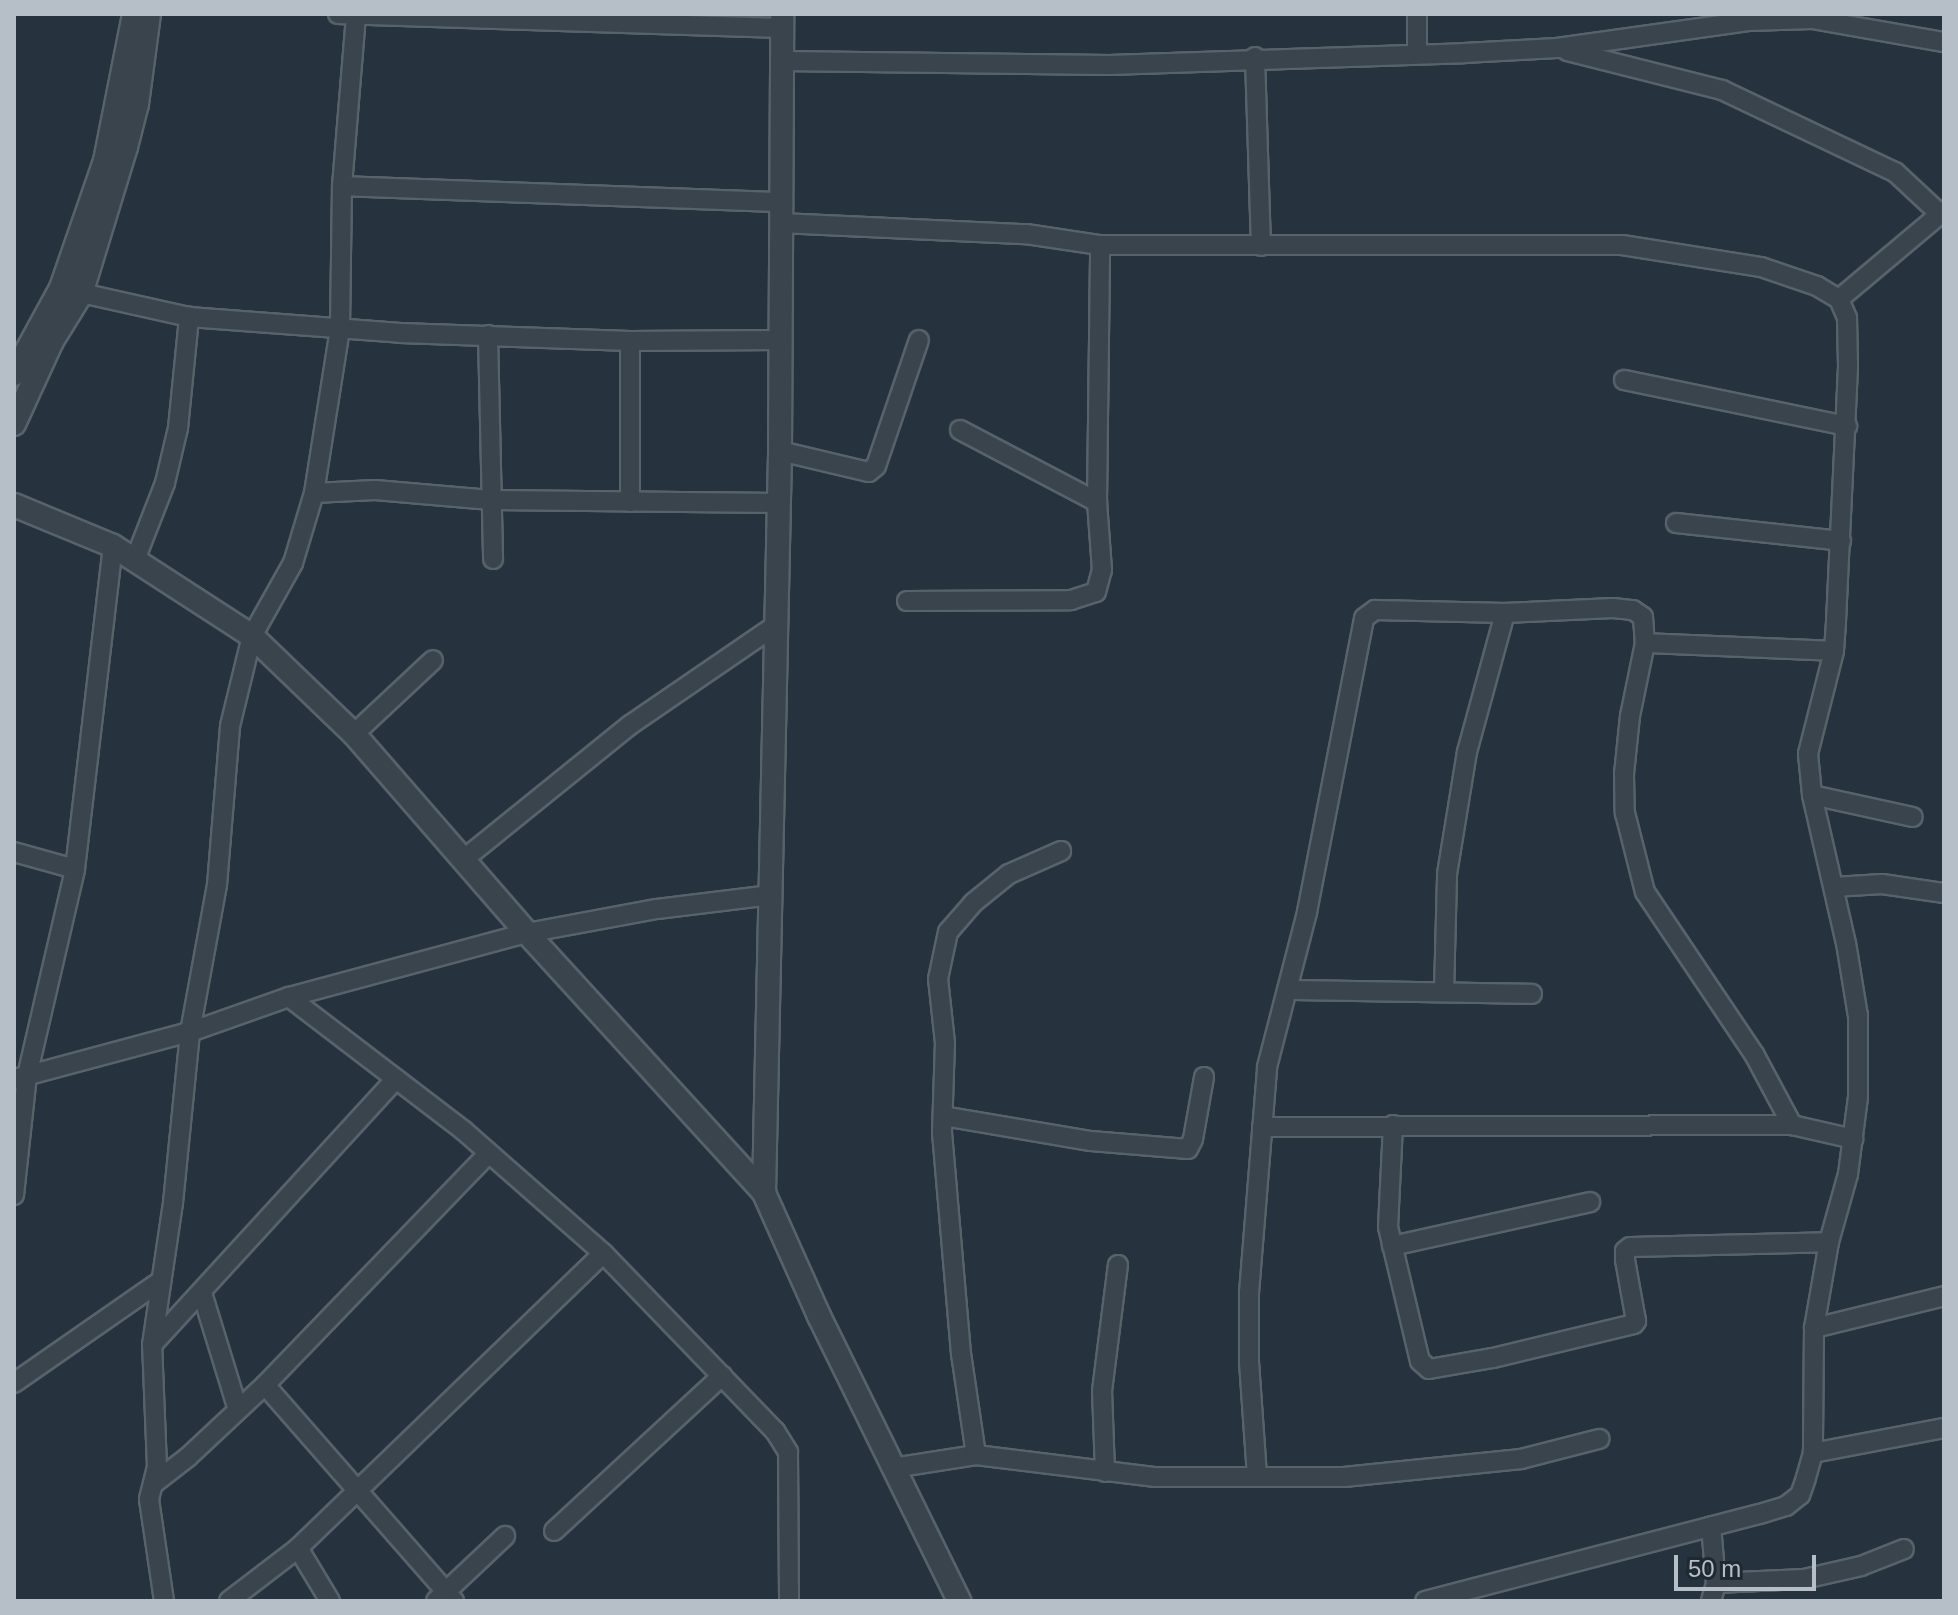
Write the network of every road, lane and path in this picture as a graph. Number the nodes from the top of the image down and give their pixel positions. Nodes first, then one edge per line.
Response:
1 (134, 14) edge
2 (149, 14) edge
3 (338, 14) edge
4 (1417, 14) edge
5 (356, 15) edge
6 (782, 21) edge
7 (1944, 42) edge
8 (1557, 48) junction
9 (1417, 53) junction
10 (1255, 57) junction
11 (780, 61) junction
12 (342, 186) junction
13 (780, 213) junction
14 (1942, 213) edge
15 (1100, 245) junction
16 (1261, 246) junction
17 (71, 291) junction
18 (1839, 299) junction
19 (189, 317) junction
20 (340, 328) junction
21 (488, 335) junction
22 (781, 340) junction
23 (919, 340) dead end
24 (630, 341) junction
25 (14, 374) edge
26 (1624, 380) dead end
27 (14, 424) edge
28 (1847, 426) junction
29 (960, 430) dead end
30 (780, 451) junction
31 (314, 493) junction
32 (491, 500) junction
33 (630, 502) junction
34 (1097, 502) junction
35 (779, 503) junction
36 (14, 505) edge
37 (1676, 523) dead end
38 (1841, 541) junction
39 (113, 546) junction
40 (493, 559) dead end
41 (135, 560) junction
42 (907, 601) dead end
43 (1505, 613) junction
44 (776, 625) junction
45 (252, 636) junction
46 (1645, 643) junction
47 (1834, 651) junction
48 (433, 660) dead end
49 (354, 734) junction
50 (1812, 795) junction
51 (1913, 817) dead end
52 (1061, 851) dead end
53 (14, 852) edge
54 (464, 859) junction
55 (75, 869) junction
56 (1834, 887) junction
57 (1944, 893) edge
58 (771, 895) junction
59 (527, 933) junction
60 (1287, 990) junction
61 (1444, 992) junction
62 (1532, 994) dead end
63 (289, 997) junction
64 (190, 1032) junction
65 (20, 1077) edge
66 (1204, 1077) dead end
67 (396, 1079) junction
68 (943, 1116) junction
69 (1393, 1125) junction
70 (1792, 1125) junction
71 (1262, 1127) junction
72 (1853, 1139) junction
73 (489, 1153) junction
74 (764, 1193) junction
75 (14, 1195) edge
76 (1590, 1202) dead end
77 (1829, 1242) junction
78 (1392, 1246) junction
79 (603, 1253) junction
80 (1118, 1265) dead end
81 (161, 1281) junction
82 (202, 1293) junction
83 (1944, 1296) edge
84 (1814, 1328) junction
85 (152, 1345) junction
86 (722, 1376) junction
87 (14, 1383) edge
88 (265, 1385) junction
89 (238, 1410) junction
90 (1944, 1428) edge
91 (1599, 1439) dead end
92 (1813, 1453) junction
93 (976, 1455) junction
94 (893, 1468) junction
95 (1105, 1472) junction
96 (1257, 1476) junction
97 (153, 1484) junction
98 (358, 1490) junction
99 (1711, 1526) junction
100 (554, 1531) dead end
101 (505, 1536) dead end
102 (298, 1548) junction
103 (1904, 1549) dead end
104 (1713, 1592) edge
105 (446, 1598) edge
106 (164, 1601) edge
107 (229, 1601) edge
108 (330, 1601) edge
109 (789, 1601) edge
110 (959, 1601) edge
111 (1425, 1601) edge

1 - 17 street
2 - 17 street
3 - 5 street
4 - 9 street
5 - 6 street
5 - 12 street
6 - 11 street
7 - 8 street
8 - 9 street
8 - 14 street
9 - 10 street
10 - 11 street
10 - 16 street
11 - 13 street
12 - 13 street
12 - 20 street
13 - 15 street
13 - 22 street
14 - 18 street
15 - 16 street
15 - 34 street
16 - 18 street
17 - 19 street
17 - 25 street
17 - 27 street
18 - 28 street
19 - 20 street
19 - 41 street
20 - 21 street
20 - 31 street
21 - 24 street
21 - 32 street
22 - 24 street
22 - 30 street
23 - 30 street
24 - 33 street
26 - 28 street
28 - 38 street
29 - 34 street
30 - 35 street
31 - 32 street
31 - 45 street
32 - 33 street
32 - 40 street
33 - 35 street
34 - 42 street
35 - 44 street
36 - 39 street
37 - 38 street
38 - 47 street
39 - 41 street
39 - 55 street
41 - 45 street
43 - 46 street
43 - 60 street
43 - 61 street
44 - 54 street
44 - 58 street
45 - 49 street
45 - 64 street
46 - 47 street
46 - 70 street
47 - 50 street
48 - 49 street
49 - 54 street
50 - 51 street
50 - 56 street
52 - 68 street
53 - 55 street
54 - 59 street
55 - 65 street
56 - 57 street
56 - 72 street
58 - 59 street
58 - 74 street
59 - 63 street
59 - 74 street
60 - 61 street
60 - 71 street
61 - 62 street
63 - 64 street
63 - 67 street
64 - 65 street
64 - 81 street
65 - 75 street
66 - 68 street
67 - 73 street
67 - 82 street
68 - 93 street
69 - 70 street
69 - 71 street
69 - 78 street
70 - 72 street
71 - 96 street
72 - 77 street
73 - 79 street
73 - 88 street
74 - 94 street
76 - 78 street
77 - 78 street
77 - 84 street
79 - 86 street
79 - 98 street
80 - 95 street
81 - 85 street
81 - 87 street
82 - 85 street
82 - 89 street
83 - 84 street
84 - 92 street
85 - 97 street
86 - 100 street
86 - 109 street
88 - 89 street
88 - 98 street
89 - 97 street
90 - 92 street
91 - 96 street
92 - 99 street
93 - 94 street
93 - 95 street
94 - 110 street
95 - 96 street
97 - 106 street
98 - 102 street
98 - 105 street
99 - 104 street
99 - 111 street
101 - 105 street
102 - 107 street
102 - 108 street
103 - 104 street

